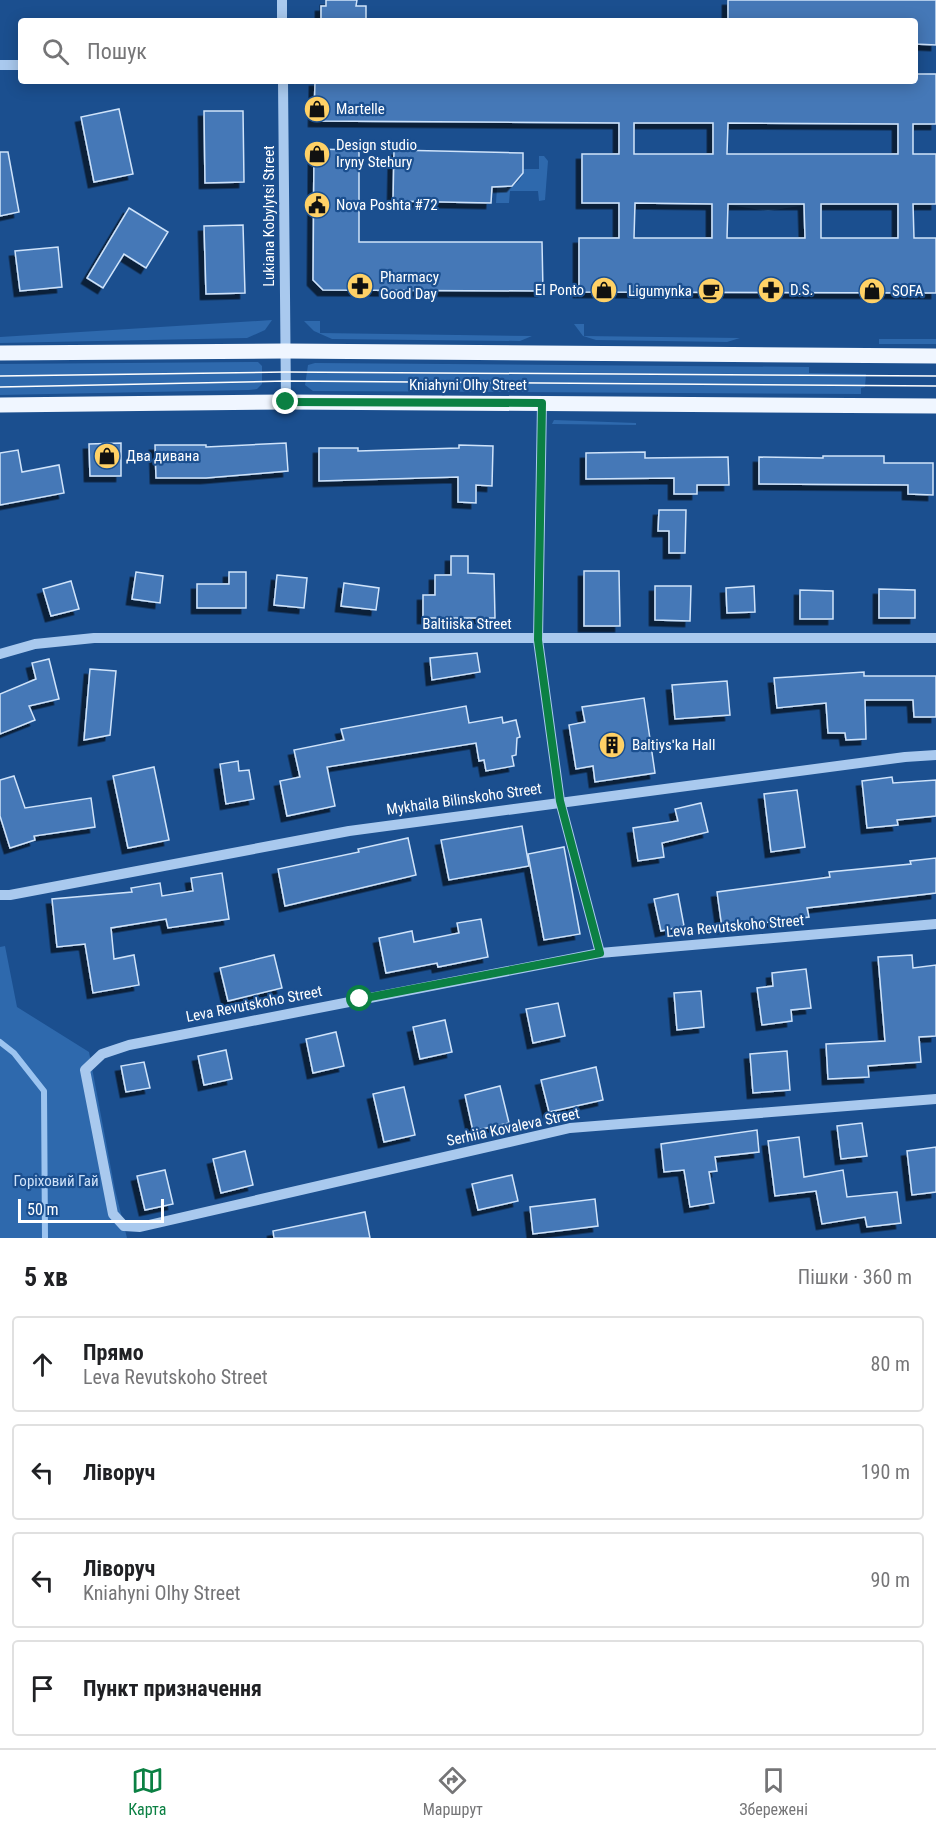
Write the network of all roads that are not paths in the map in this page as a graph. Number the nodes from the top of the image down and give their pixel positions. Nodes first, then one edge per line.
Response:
1 (282, 0) edge
2 (282, 18) edge
3 (18, 65) edge
4 (0, 66) edge
5 (283, 84) edge
6 (285, 351) junction
7 (0, 353) edge
8 (936, 357) edge
9 (286, 402) junction
10 (542, 403) junction
11 (0, 405) edge
12 (936, 406) edge
13 (936, 638) edge
14 (538, 640) junction
15 (0, 654) edge
16 (936, 755) edge
17 (560, 801) junction
18 (0, 895) edge
19 (936, 924) edge
20 (600, 953) junction
21 (936, 1099) edge
22 (140, 1227) joint

1 - 2 street
3 - 4 street
5 - 6 street, Lukiana Kobylytsi Street
6 - 7 main road
6 - 8 main road
6 - 9 street, Lukiana Kobylytsi Street
9 - 10 main road, Kniahyni Olhy Street
9 - 11 main road, Kniahyni Olhy Street
10 - 12 main road, Kniahyni Olhy Street
10 - 14 street
13 - 14 street, Baltiiska Street
14 - 15 street, Baltiiska Street
14 - 17 street
16 - 17 street, Mykhaila Bilinskoho Street
17 - 18 street, Mykhaila Bilinskoho Street
17 - 20 street
19 - 20 street, Leva Revutskoho Street
20 - 22 street, Leva Revutskoho Street
21 - 22 street, Serhiia Kovaleva Street

